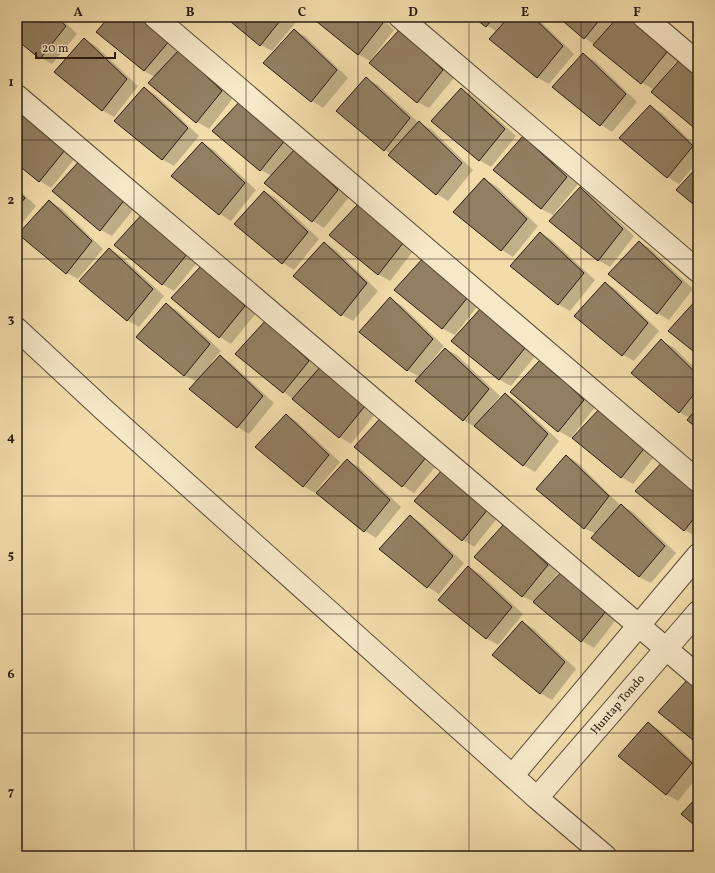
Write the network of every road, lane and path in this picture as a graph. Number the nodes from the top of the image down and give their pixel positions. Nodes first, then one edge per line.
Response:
1 (155, 17) edge
2 (400, 17) edge
3 (644, 17) edge
4 (698, 63) edge
5 (17, 96) edge
6 (698, 270) edge
7 (17, 329) edge
8 (698, 480) edge
9 (698, 555) edge
10 (698, 612) edge
11 (638, 625) junction
12 (666, 649) junction
13 (698, 676) edge
14 (513, 775) junction
15 (537, 798) junction
16 (605, 856) edge

1 - 8 street
2 - 6 street
3 - 4 street
5 - 11 street
7 - 14 street
9 - 11 street
10 - 12 street, Huntap Tondo
11 - 12 street
11 - 14 street
12 - 13 street
12 - 15 street, Huntap Tondo
14 - 15 street
15 - 16 street

